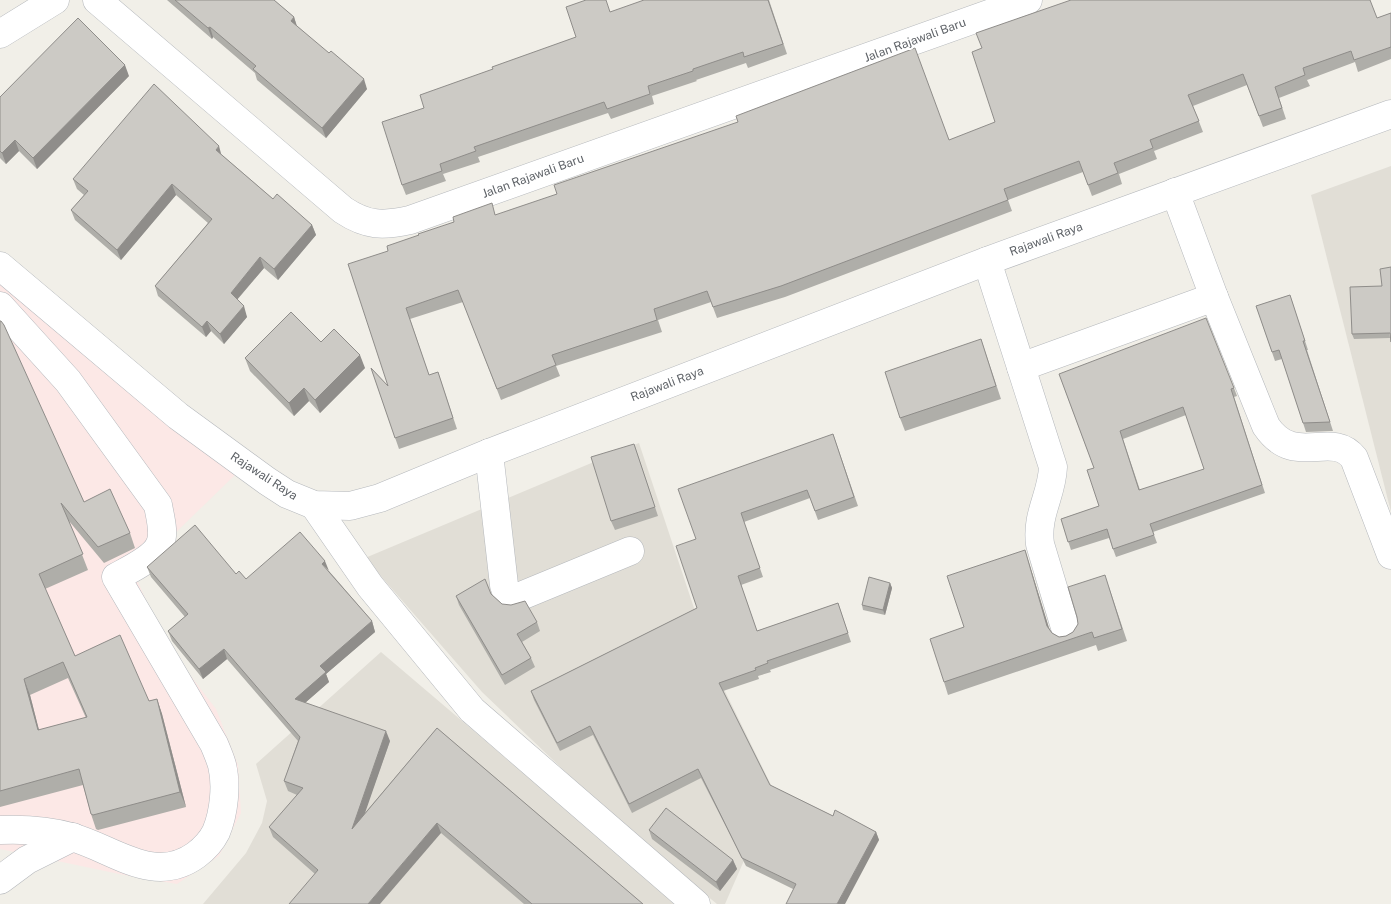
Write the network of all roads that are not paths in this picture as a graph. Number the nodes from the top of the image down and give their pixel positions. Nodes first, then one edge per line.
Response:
1 (55, 0) edge
2 (97, 0) edge
3 (1028, 0) edge
4 (0, 34) edge
5 (1391, 114) edge
6 (1175, 192) junction
7 (987, 261) junction
8 (0, 266) edge
9 (1214, 297) junction
10 (0, 306) edge
11 (1021, 367) junction
12 (489, 453) junction
13 (314, 505) junction
14 (630, 551) dead end
15 (1391, 555) edge
16 (1067, 634) edge
17 (0, 830) edge
18 (73, 837) junction
19 (0, 880) edge
20 (696, 904) edge

1 - 4 street
2 - 3 street, Jalan Rajawali Baru
5 - 6 street, Rajawali Raya
6 - 7 street, Rajawali Raya
6 - 9 street
7 - 11 street
7 - 12 street, Rajawali Raya
8 - 13 street, Rajawali Raya
9 - 11 street
9 - 15 street
10 - 18 street
11 - 16 street
12 - 13 street, Rajawali Raya
12 - 14 street
13 - 20 street
17 - 18 street
18 - 19 street

